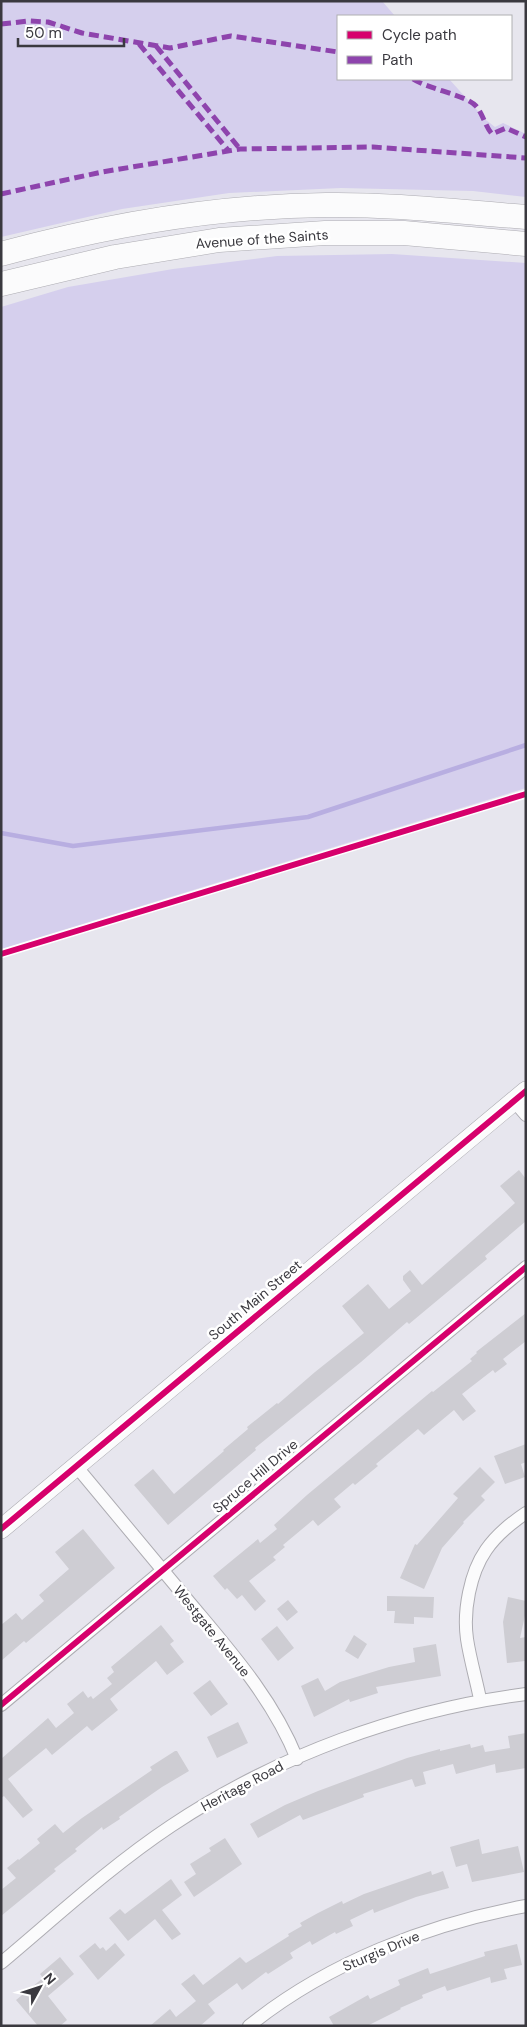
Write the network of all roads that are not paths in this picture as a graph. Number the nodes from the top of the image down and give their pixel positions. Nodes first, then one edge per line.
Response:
1 (526, 217) edge
2 (526, 244) edge
3 (1, 254) edge
4 (1, 284) edge
5 (522, 1102) edge
6 (526, 1267) edge
7 (76, 1466) junction
8 (526, 1513) edge
9 (1, 1529) edge
10 (162, 1570) junction
11 (526, 1694) edge
12 (480, 1700) junction
13 (1, 1705) edge
14 (297, 1759) junction
15 (526, 1906) edge
16 (1, 1964) edge
17 (249, 2026) edge

1 - 3 highway, Avenue of the Saints
2 - 4 highway, Avenue of the Saints
5 - 7 street, South Main Street
6 - 10 street, Spruce Hill Drive
7 - 9 street, South Main Street
7 - 10 street, Westgate Avenue
8 - 12 street
10 - 13 street, Spruce Hill Drive
10 - 14 street, Westgate Avenue
11 - 12 street, Heritage Road
12 - 14 street, Heritage Road
14 - 16 street, Heritage Road
15 - 17 street, Sturgis Drive

